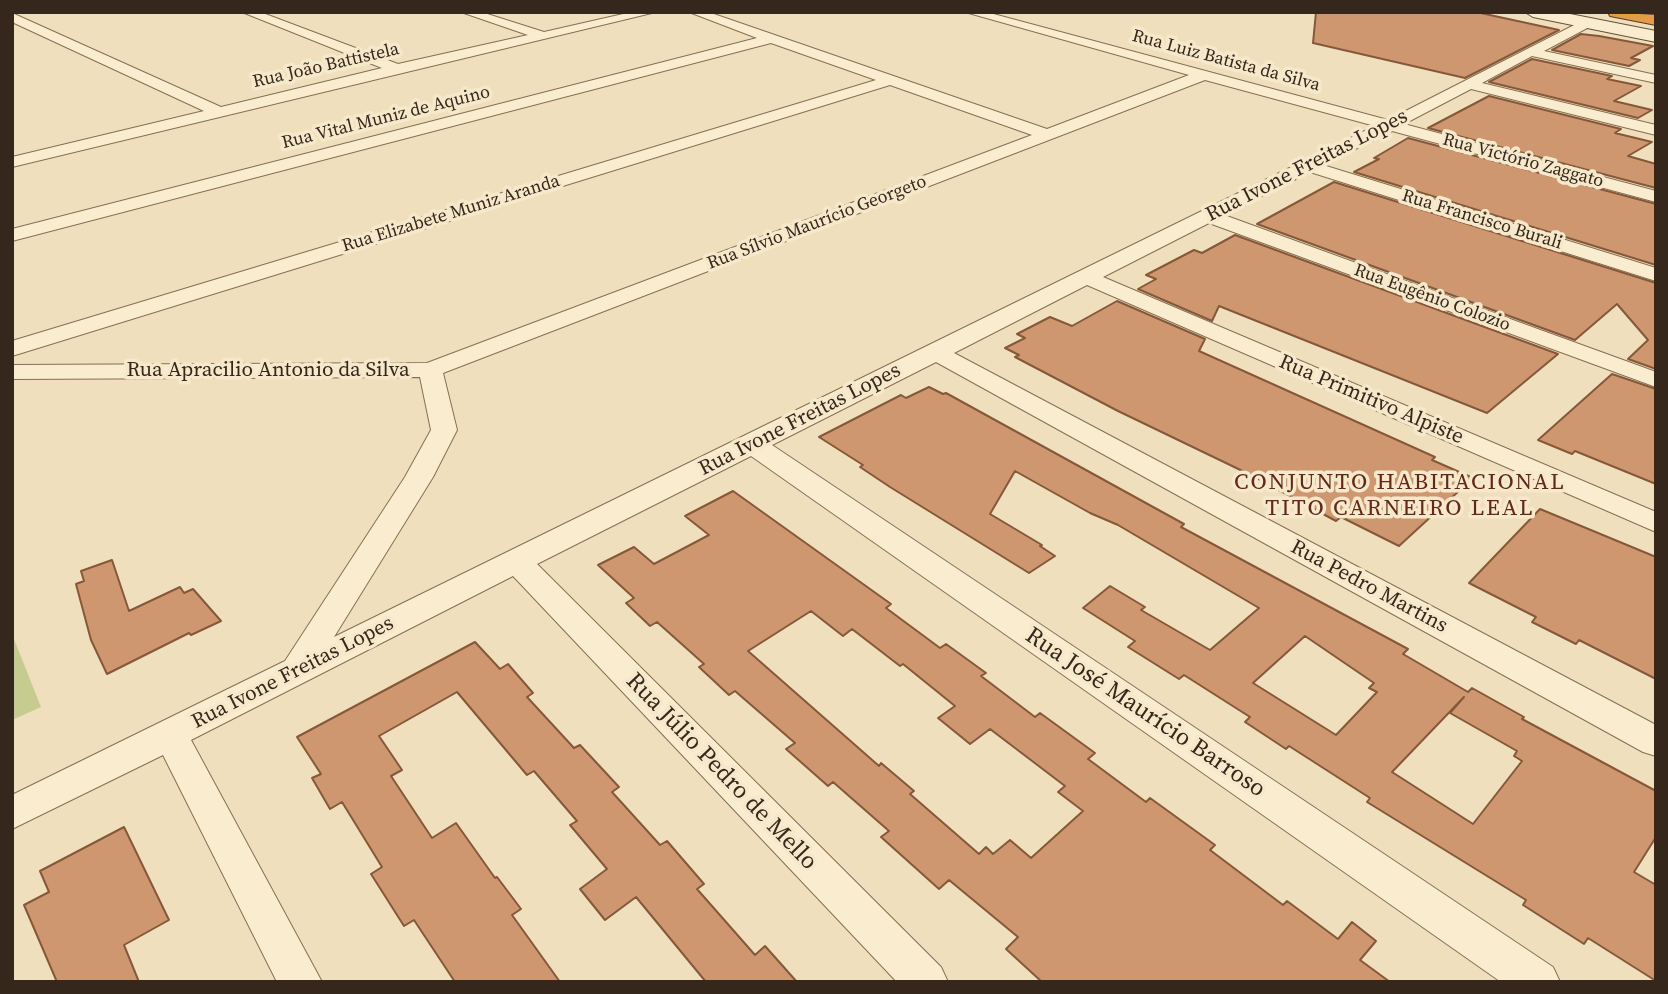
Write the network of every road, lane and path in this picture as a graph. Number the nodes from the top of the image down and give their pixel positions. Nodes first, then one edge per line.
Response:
1 (248, 12) edge
2 (467, 12) edge
3 (650, 12) edge
4 (695, 12) edge
5 (971, 12) edge
6 (1532, 12) edge
7 (1616, 12) edge
8 (12, 17) edge
9 (1656, 20) edge
10 (1586, 23) junction
11 (541, 36) junction
12 (1656, 37) edge
13 (770, 39) junction
14 (1531, 52) junction
15 (397, 69) junction
16 (1204, 75) junction
17 (1656, 79) edge
18 (891, 80) junction
19 (1469, 84) junction
20 (217, 111) junction
21 (1390, 125) junction
22 (1656, 130) edge
23 (1048, 135) junction
24 (12, 162) edge
25 (1308, 166) junction
26 (1656, 197) edge
27 (1208, 216) junction
28 (12, 235) edge
29 (1656, 275) edge
30 (1086, 277) junction
31 (12, 349) edge
32 (935, 352) junction
33 (430, 370) junction
34 (12, 372) edge
35 (1656, 380) edge
36 (752, 444) junction
37 (1656, 523) edge
38 (516, 561) junction
39 (296, 671) junction
40 (170, 734) junction
41 (1656, 741) edge
42 (12, 813) edge
43 (300, 982) edge
44 (926, 982) edge
45 (1538, 982) edge

1 - 15 street
2 - 11 street
3 - 11 street, Rua João Battistela
4 - 13 street
5 - 16 street, Rua Luiz Batista da Silva
6 - 10 street
7 - 9 highway
8 - 20 street
10 - 12 street
10 - 14 street, Rua Ivone Freitas Lopes
11 - 15 street, Rua João Battistela
13 - 18 street
13 - 28 street, Rua Vital Muniz de Aquino
14 - 17 street
14 - 19 street, Rua Ivone Freitas Lopes
15 - 20 street, Rua João Battistela
16 - 21 street, Rua Luiz Batista da Silva
16 - 23 street, Rua Sílvio Maurício Georgeto
18 - 23 street
18 - 31 street, Rua Elizabete Muniz Aranda
19 - 21 street, Rua Ivone Freitas Lopes
19 - 22 street
20 - 24 street, Rua João Battistela
21 - 25 street, Rua Ivone Freitas Lopes
21 - 26 street, Rua Victório Zaggato
23 - 33 street, Rua Sílvio Maurício Georgeto
25 - 27 street, Rua Ivone Freitas Lopes
25 - 29 street, Rua Francisco Burali
27 - 30 street, Rua Ivone Freitas Lopes
27 - 35 street, Rua Eugênio Colozio
30 - 32 street, Rua Ivone Freitas Lopes
30 - 37 street, Rua Primitivo Alpiste
32 - 36 street, Rua Ivone Freitas Lopes
32 - 41 street, Rua Pedro Martins
33 - 34 street, Rua Apracilio Antonio da Silva
33 - 39 street, Rua Apracilio Antonio da Silva
36 - 38 street, Rua Ivone Freitas Lopes
36 - 45 street, Rua José Maurício Barroso
38 - 39 street, Rua Ivone Freitas Lopes
38 - 44 street, Rua Júlio Pedro de Mello
39 - 40 street, Rua Ivone Freitas Lopes
40 - 42 street, Rua Ivone Freitas Lopes
40 - 43 street

